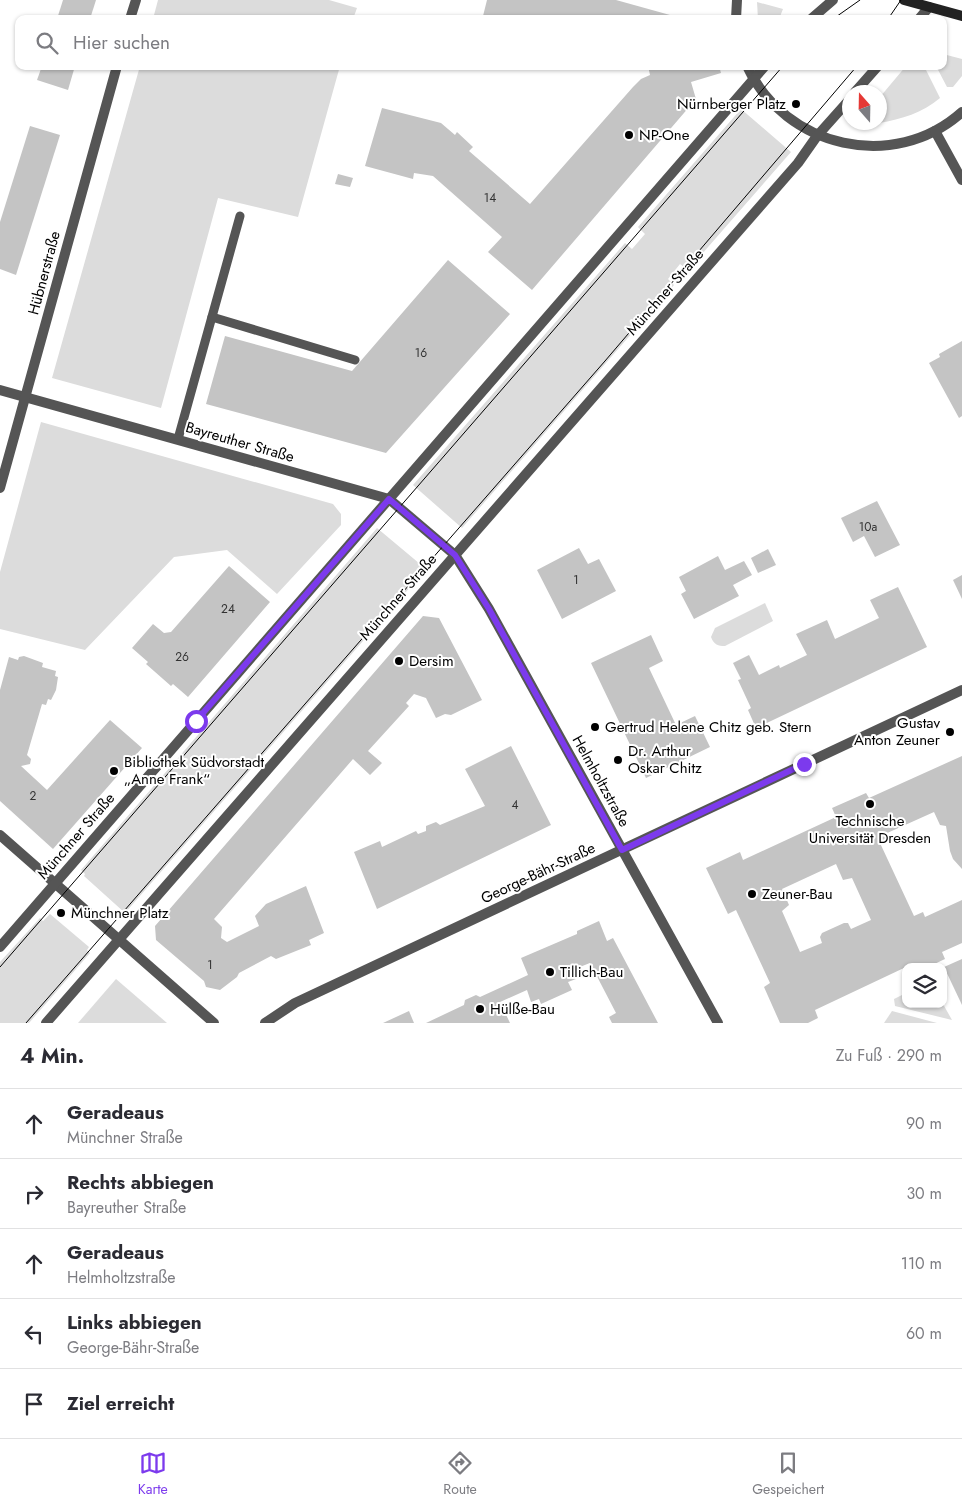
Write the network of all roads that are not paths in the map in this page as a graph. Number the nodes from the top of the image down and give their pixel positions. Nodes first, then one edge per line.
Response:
1 (136, 0) edge
2 (737, 0) edge
3 (833, 0) edge
4 (904, 0) edge
5 (932, 4) edge
6 (131, 15) edge
7 (736, 15) edge
8 (816, 15) edge
9 (922, 15) edge
10 (962, 16) edge
11 (116, 70) edge
12 (749, 70) edge
13 (761, 70) edge
14 (874, 70) edge
15 (753, 79) junction
16 (861, 85) edge
17 (842, 108) edge
18 (962, 112) edge
19 (935, 131) junction
20 (817, 136) junction
21 (962, 180) edge
22 (240, 216) dead end
23 (212, 317) junction
24 (354, 360) dead end
25 (0, 390) edge
26 (26, 397) junction
27 (178, 440) junction
28 (0, 488) edge
29 (389, 499) junction
30 (455, 555) junction
31 (962, 690) edge
32 (0, 835) edge
33 (622, 850) junction
34 (55, 883) junction
35 (119, 940) junction
36 (0, 947) edge
37 (46, 1023) edge
38 (214, 1023) edge
39 (265, 1023) edge
40 (718, 1023) edge

1 - 6 street
2 - 7 street
3 - 8 street
4 - 5 main road
5 - 9 street
5 - 10 main road
11 - 26 street, Hübnerstraße
12 - 15 street
13 - 15 street, Münchner Straße
14 - 16 street
15 - 20 street
15 - 29 street, Münchner Straße
17 - 20 street, Münchner Straße
18 - 19 street
19 - 20 street
19 - 21 street
20 - 30 street, Münchner Straße
22 - 23 lane
23 - 24 lane
23 - 27 lane
25 - 26 street, Bayreuther Straße
26 - 27 street, Bayreuther Straße
26 - 28 street, Hübnerstraße
27 - 29 street, Bayreuther Straße
29 - 30 street, Bayreuther Straße
29 - 34 street, Münchner Straße
30 - 33 street, Helmholtzstraße
30 - 35 street, Münchner Straße
31 - 33 street, George-Bähr-Straße
32 - 34 street
33 - 39 street, George-Bähr-Straße
33 - 40 street, Helmholtzstraße
34 - 35 street
34 - 36 street, Münchner Straße
35 - 37 street, Münchner Straße
35 - 38 street

